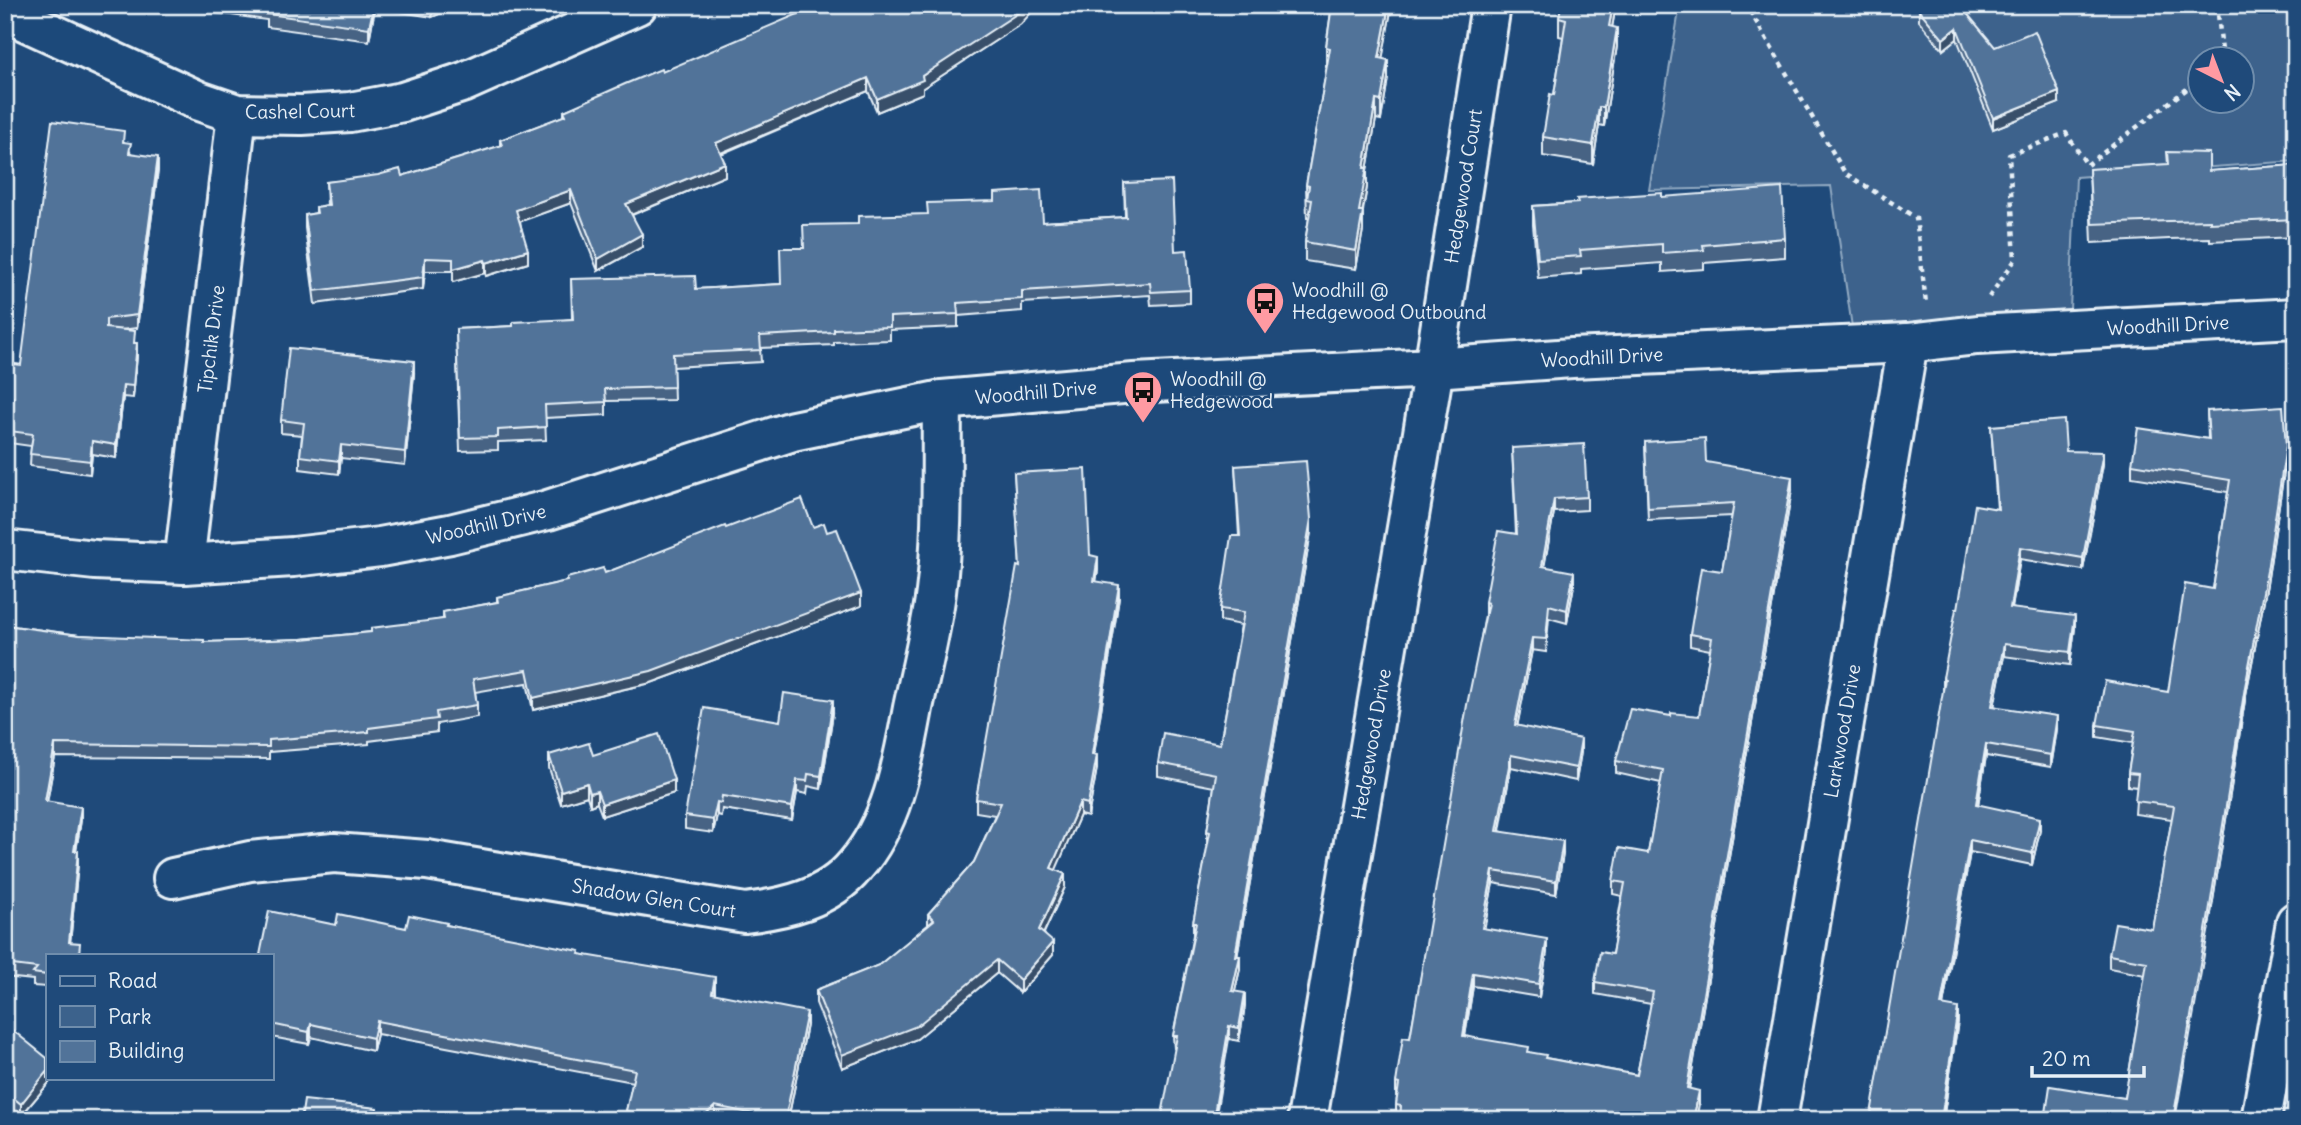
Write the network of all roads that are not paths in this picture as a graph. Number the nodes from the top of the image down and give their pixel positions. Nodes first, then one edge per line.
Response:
1 (637, 5) edge
2 (1492, 5) edge
3 (5, 12) edge
4 (237, 114) junction
5 (2296, 318) edge
6 (1908, 343) junction
7 (1434, 368) junction
8 (942, 400) junction
9 (5, 550) edge
10 (184, 564) junction
11 (173, 878) dead end
12 (2296, 922) edge
13 (1307, 1120) edge
14 (1776, 1120) edge
15 (2261, 1120) edge

1 - 4 street, Cashel Court
2 - 7 street, Hedgewood Court
3 - 4 street, Cashel Court
4 - 10 street, Tipchik Drive
5 - 6 street, Woodhill Drive
6 - 7 street, Woodhill Drive
6 - 14 street, Larkwood Drive
7 - 8 street, Woodhill Drive
7 - 13 street, Hedgewood Drive
8 - 10 street, Woodhill Drive
8 - 11 street, Shadow Glen Court
9 - 10 street, Woodhill Drive
12 - 15 street

